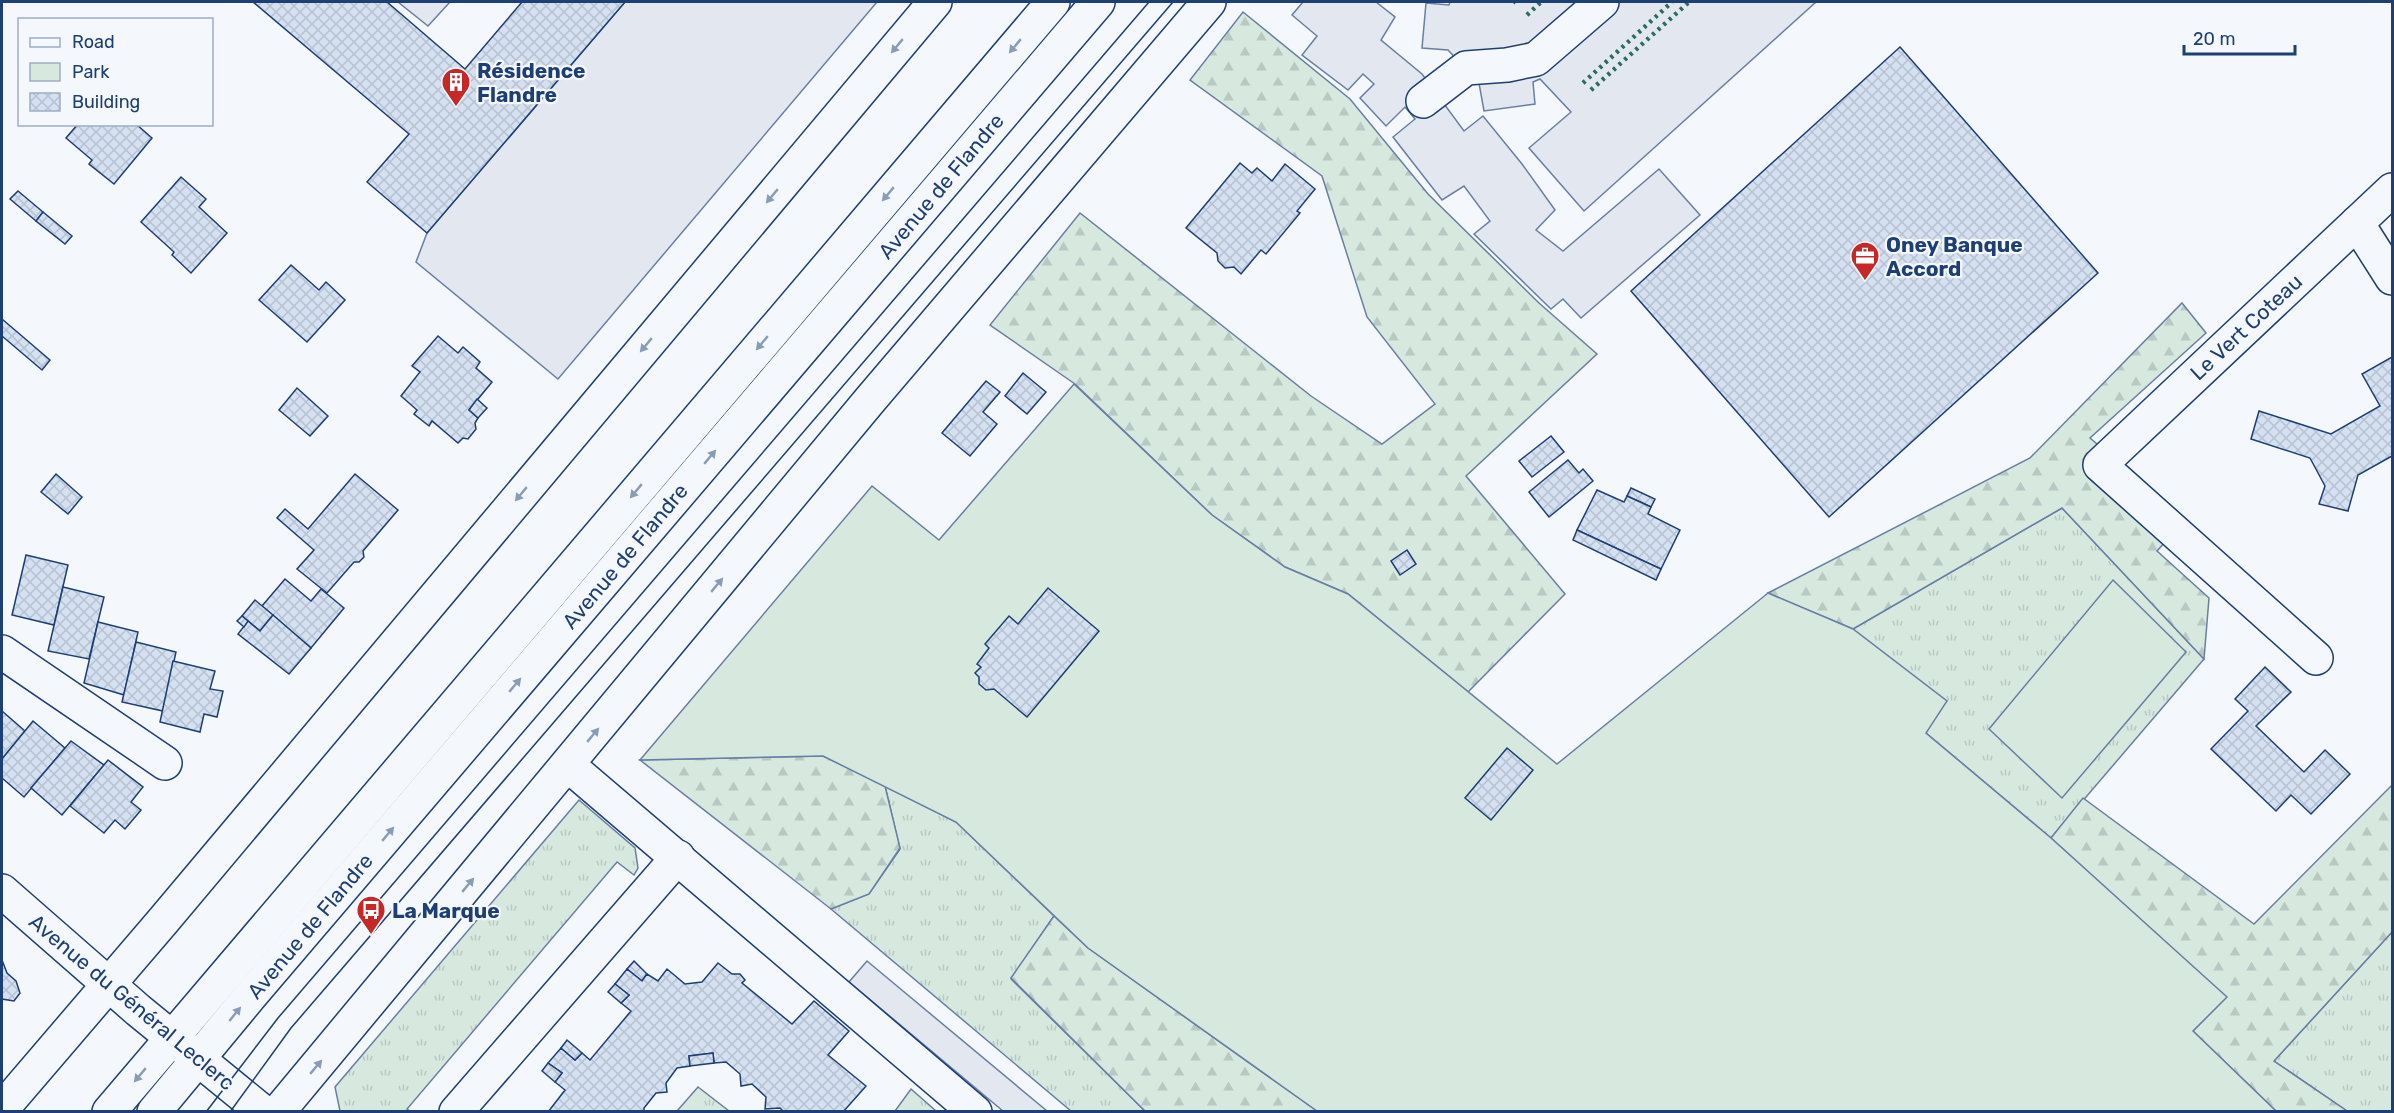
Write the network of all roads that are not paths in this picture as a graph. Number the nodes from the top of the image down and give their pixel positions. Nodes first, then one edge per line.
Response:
1 (935, 2) edge
2 (1053, 2) edge
3 (1098, 2) edge
4 (1209, 2) edge
5 (1602, 2) edge
6 (1424, 101) dead end
7 (2392, 190) edge
8 (2357, 223) junction
9 (2392, 278) edge
10 (2, 652) edge
11 (2316, 658) dead end
12 (165, 763) dead end
13 (568, 765) junction
14 (678, 857) junction
15 (2, 891) edge
16 (109, 984) junction
17 (171, 1038) junction
18 (198, 1060) junction
19 (2, 1109) edge
20 (109, 1112) edge
21 (154, 1112) edge
22 (263, 1112) edge
23 (278, 1112) edge
24 (456, 1112) edge
25 (975, 1112) edge

1 -> 16 street
2 -> 17 street, Avenue de Flandre
18 -> 3 street, Avenue de Flandre
13 -> 4 street
5 - 6 street
7 - 8 street, Le Vert Coteau
8 - 9 street
8 - 11 street, Le Vert Coteau
10 - 12 street
13 - 14 street
23 -> 13 street
14 - 24 street
14 - 25 street
15 - 16 street, Avenue du Général Leclerc
16 - 17 street, Avenue du Général Leclerc
16 - 19 street
17 - 18 street, Avenue du Général Leclerc
17 -> 20 street, Avenue de Flandre
18 - 21 street, Avenue de Flandre
18 - 22 street, Avenue du Général Leclerc

